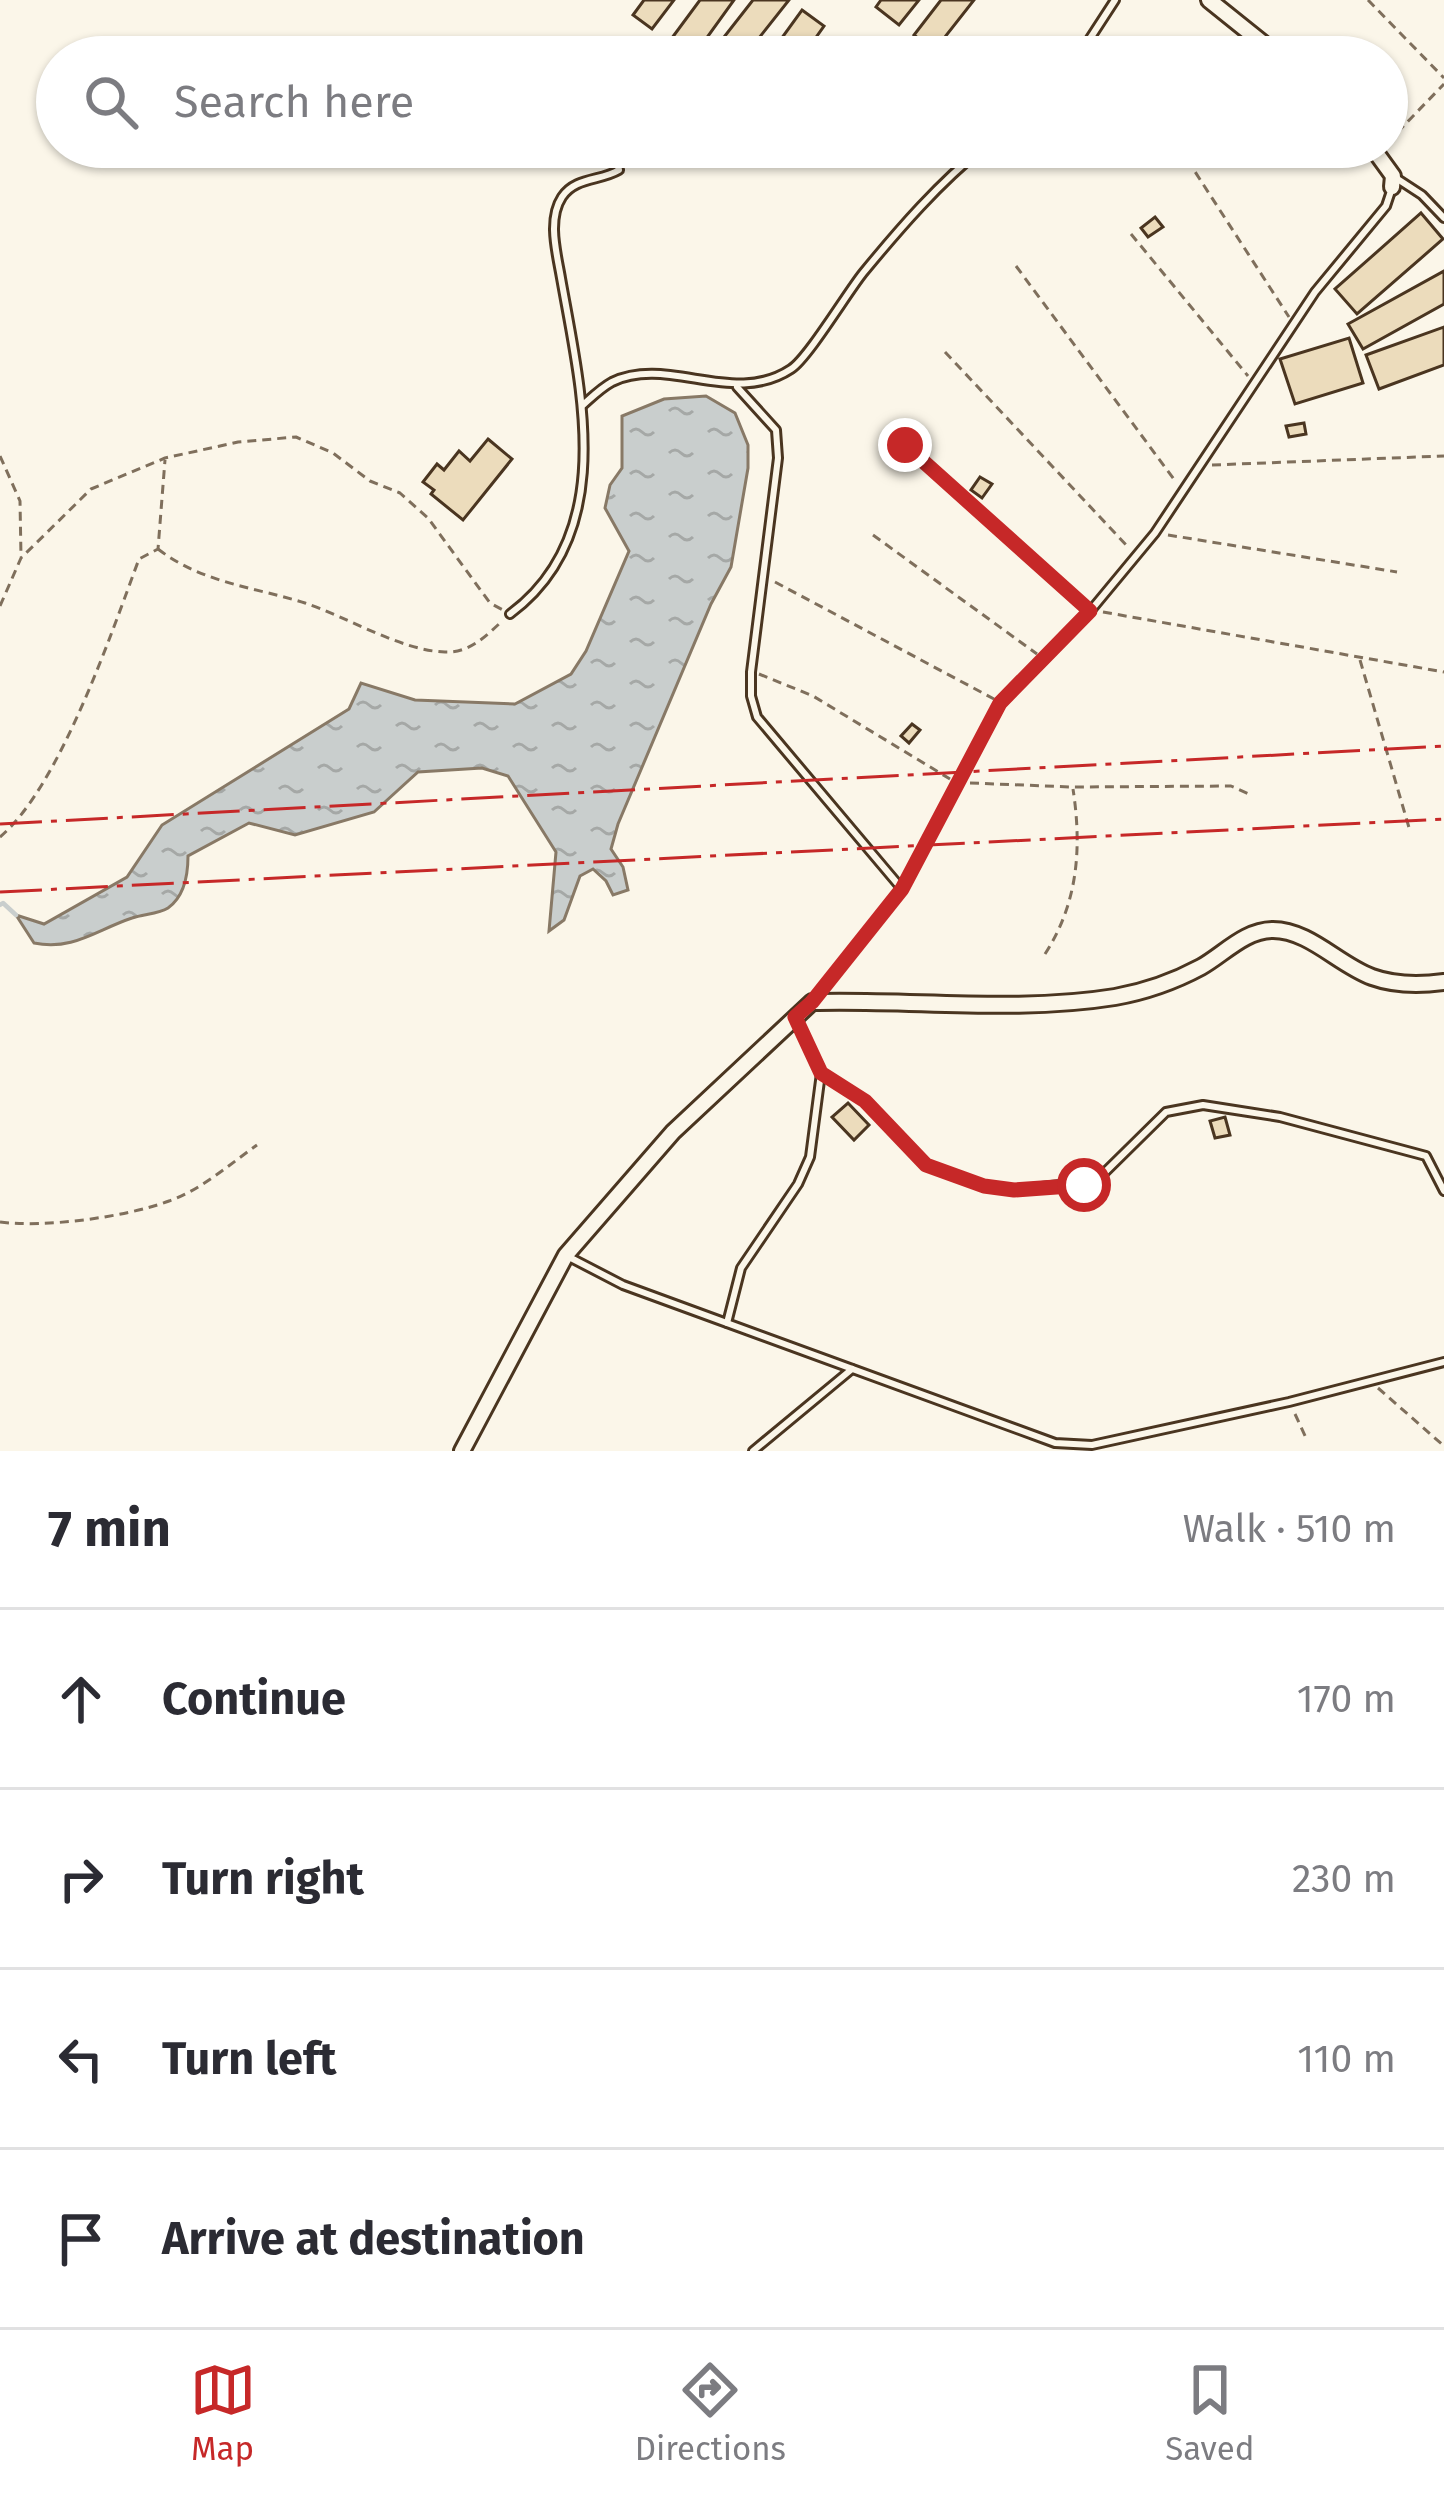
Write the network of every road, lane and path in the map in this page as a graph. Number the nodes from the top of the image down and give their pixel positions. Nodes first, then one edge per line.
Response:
1 (1115, 0) edge
2 (1209, 0) edge
3 (1368, 0) edge
4 (1092, 36) edge
5 (1254, 36) edge
6 (1402, 36) edge
7 (1408, 43) edge
8 (1444, 81) edge
9 (1408, 120) edge
10 (619, 168) edge
11 (958, 168) edge
12 (1193, 168) edge
13 (1384, 168) edge
14 (1392, 182) junction
15 (1444, 218) edge
16 (1131, 234) dead end
17 (1016, 266) dead end
18 (1294, 325) junction
19 (945, 352) dead end
20 (1254, 384) junction
21 (737, 387) junction
22 (583, 405) junction
23 (905, 445) dead end
24 (0, 456) edge
25 (1444, 456) edge
26 (165, 458) junction
27 (1199, 465) junction
28 (1181, 489) junction
29 (1155, 533) junction
30 (873, 535) dead end
31 (158, 549) junction
32 (1136, 555) junction
33 (21, 558) junction
34 (1397, 572) dead end
35 (763, 577) junction
36 (0, 606) edge
37 (1090, 611) junction
38 (510, 614) junction
39 (1359, 657) junction
40 (1042, 658) junction
41 (751, 671) junction
42 (1444, 671) edge
43 (1000, 703) junction
44 (956, 782) junction
45 (1072, 788) junction
46 (1249, 794) dead end
47 (1410, 831) dead end
48 (0, 837) edge
49 (902, 889) junction
50 (1045, 954) dead end
51 (1444, 982) edge
52 (812, 1002) junction
53 (795, 1017) junction
54 (821, 1073) junction
55 (257, 1145) dead end
56 (1444, 1190) edge
57 (0, 1222) edge
58 (566, 1255) junction
59 (727, 1323) junction
60 (1444, 1362) edge
61 (852, 1369) junction
62 (1371, 1382) junction
63 (1289, 1402) junction
64 (1306, 1440) dead end
65 (1444, 1446) edge
66 (462, 1451) edge
67 (753, 1451) edge

1 - 4 lane
2 - 5 street
3 - 6 path
7 - 8 path
8 - 9 path
10 - 22 lane
11 - 21 lane
12 - 18 path
13 - 14 street
14 - 15 lane
14 - 18 lane
16 - 20 path
17 - 28 path
18 - 20 lane
19 - 32 path
20 - 27 lane
21 - 22 lane
21 - 35 lane
22 - 38 lane
23 - 37 path
24 - 33 path
25 - 27 path
26 - 31 path
26 - 33 path
26 - 38 path
27 - 28 lane
28 - 29 lane
29 - 32 lane
29 - 34 path
30 - 40 path
31 - 38 path
31 - 48 path
32 - 37 lane
33 - 36 path
35 - 41 lane
35 - 43 path
37 - 39 path
37 - 40 lane
39 - 42 path
39 - 47 path
40 - 43 lane
41 - 44 path
41 - 49 lane
43 - 44 lane
44 - 45 path
44 - 49 lane
45 - 46 path
45 - 50 path
49 - 52 lane
51 - 52 street
52 - 53 street
53 - 54 lane
53 - 58 street
54 - 56 lane
54 - 59 lane
55 - 57 path
58 - 59 lane
58 - 66 street
59 - 61 lane
60 - 62 lane
61 - 63 lane
61 - 67 lane
62 - 63 lane
62 - 65 path
63 - 64 path

